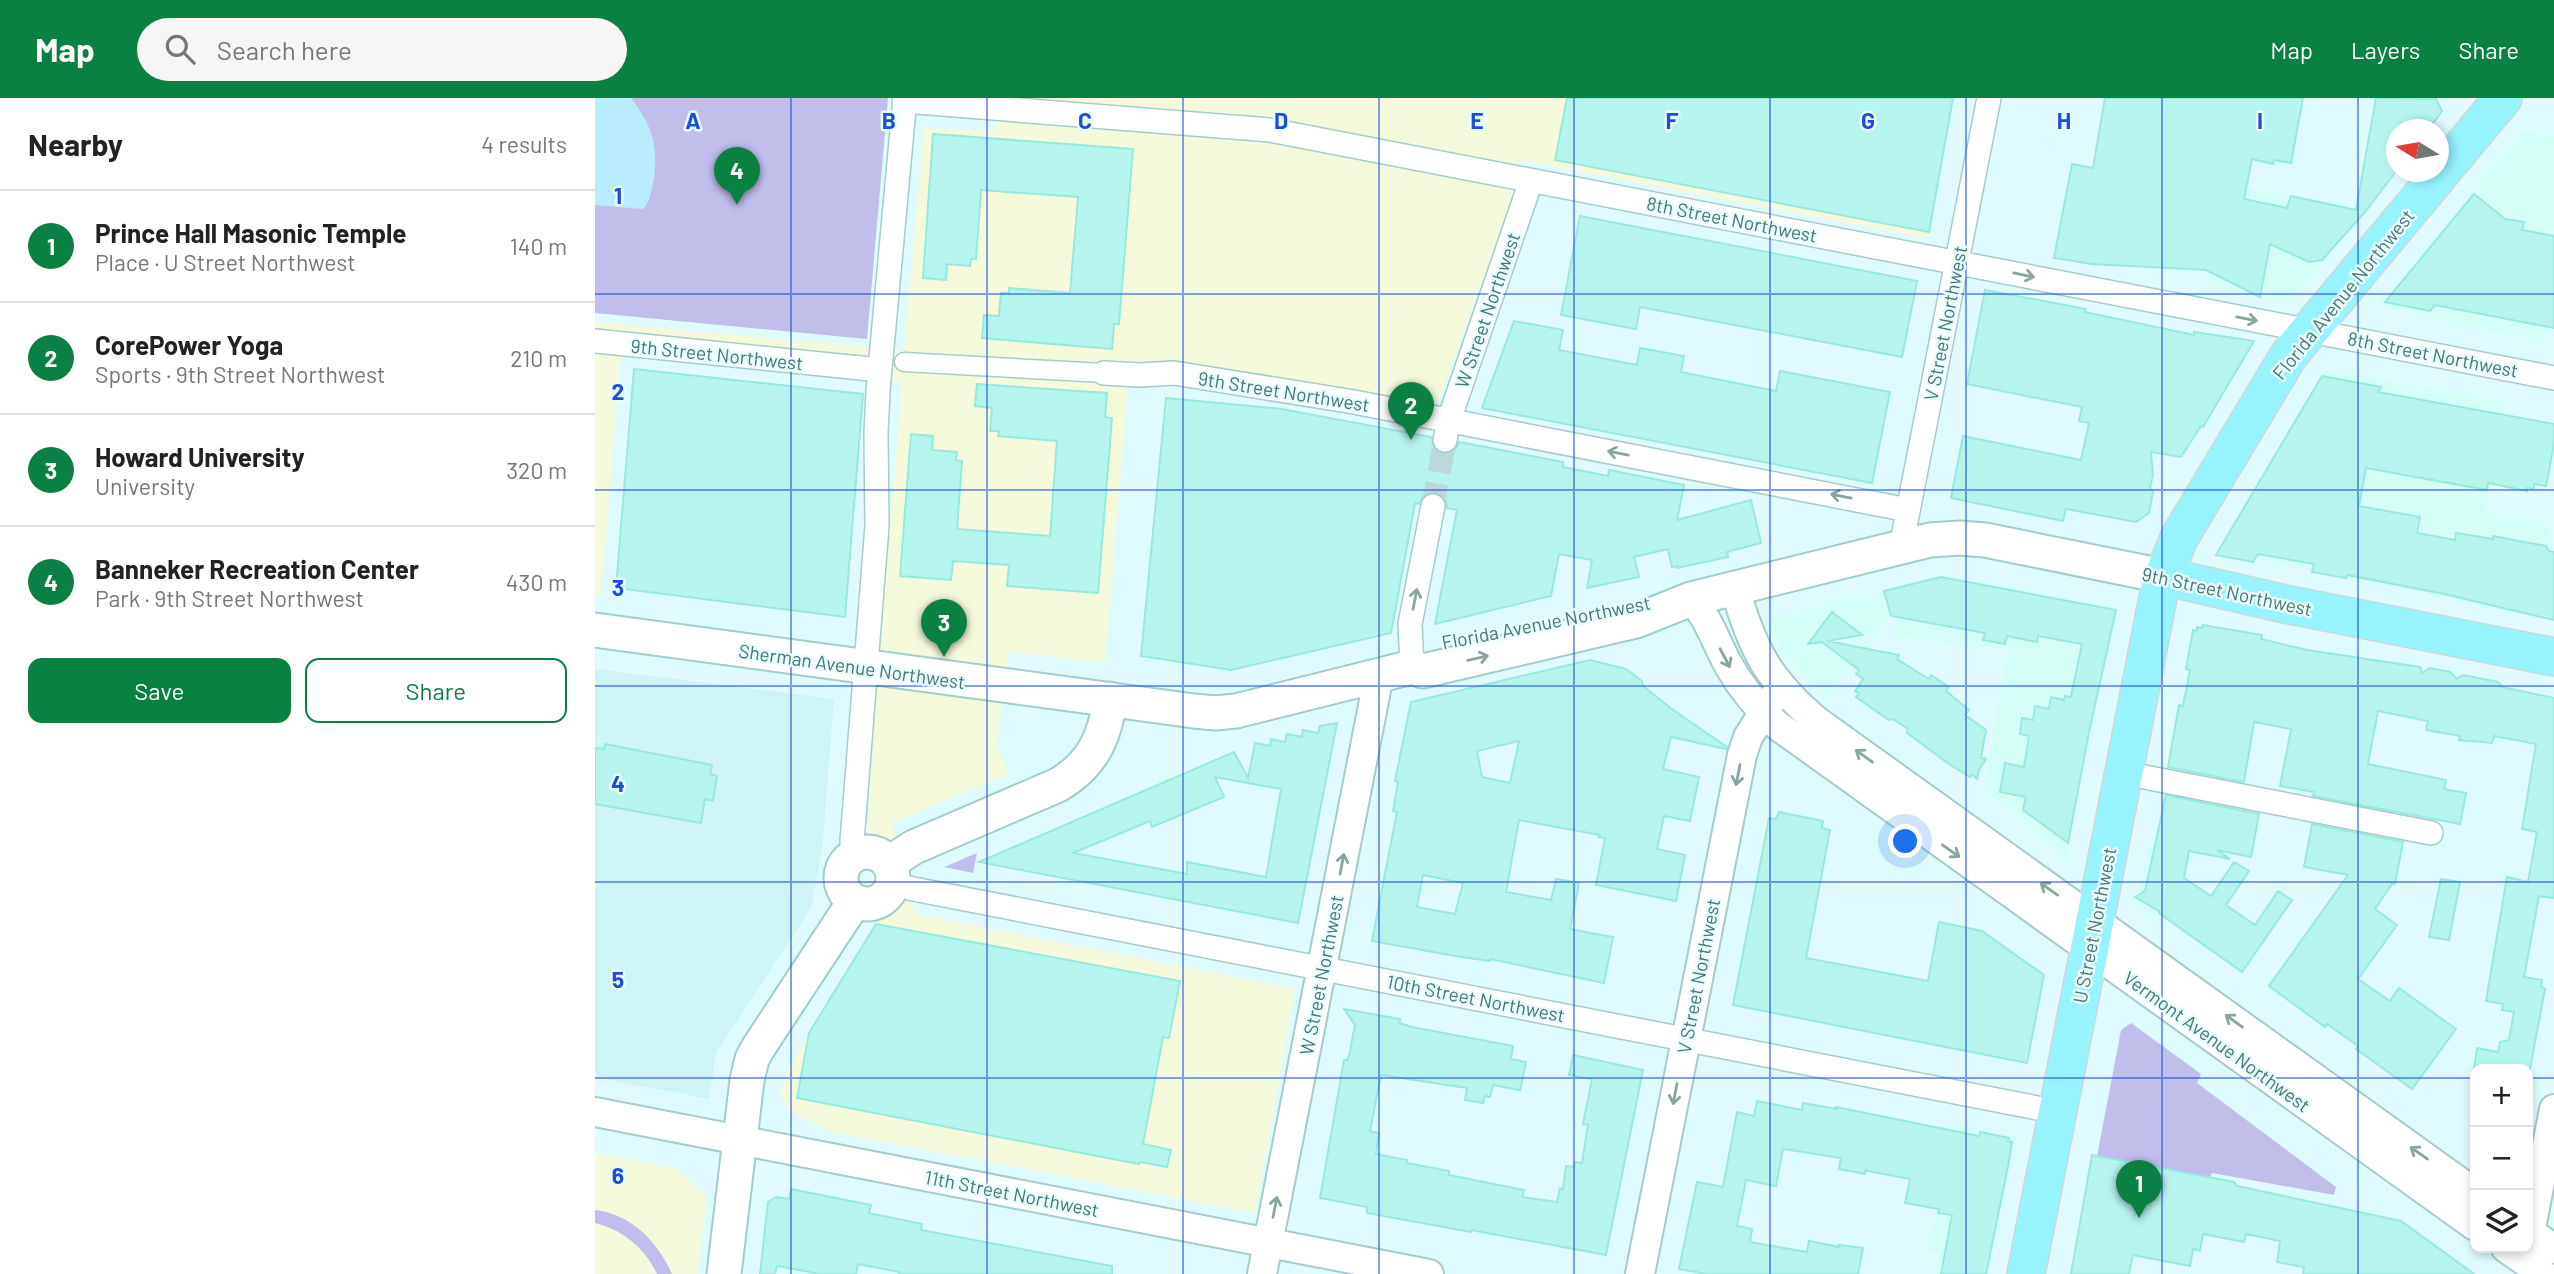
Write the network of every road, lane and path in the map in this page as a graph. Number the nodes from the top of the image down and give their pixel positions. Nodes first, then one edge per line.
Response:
1 (1989, 98) edge
2 (2503, 98) edge
3 (904, 99) edge
4 (1531, 181) junction
5 (1957, 263) junction
6 (2309, 330) junction
7 (595, 341) edge
8 (904, 362) dead end
9 (880, 370) junction
10 (1104, 373) joint
11 (2554, 378) edge
12 (1447, 430) junction
13 (1433, 506) tunnel mouth
14 (1908, 510) junction
15 (1901, 547) junction
16 (2163, 576) junction
17 (1735, 588) junction
18 (1691, 599) junction
19 (595, 630) edge
20 (2554, 657) edge
21 (1412, 667) junction
22 (866, 668) junction
23 (1379, 675) junction
24 (1781, 687) junction
25 (1110, 699) junction
26 (1762, 712) junction
27 (2124, 773) junction
28 (2431, 833) dead end
29 (853, 856) junction
30 (891, 874) junction
31 (854, 902) junction
32 (2092, 935) junction
33 (1322, 968) junction
34 (1686, 1038) junction
35 (2276, 1067) junction
36 (2554, 1109) edge
37 (595, 1112) edge
38 (2058, 1112) junction
39 (739, 1140) junction
40 (2472, 1190) edge
41 (2533, 1216) edge
42 (2470, 1222) edge
43 (1269, 1242) junction
44 (2533, 1251) edge
45 (2554, 1251) edge
46 (724, 1274) edge
47 (1262, 1274) edge
48 (1429, 1274) edge
49 (1640, 1274) edge
50 (2026, 1274) edge

1 - 5 street, V Street Northwest
2 - 6 main road, Florida Avenue Northwest
3 - 4 street, 8th Street Northwest
3 - 9 street
4 - 5 street, 8th Street Northwest
4 - 12 street, W Street Northwest
5 -> 6 street, 8th Street Northwest
5 - 14 street, V Street Northwest
6 - 11 street, 8th Street Northwest
6 - 16 main road, Florida Avenue Northwest
7 - 9 street, 9th Street Northwest
8 - 10 street, 9th Street Northwest
9 - 22 street
10 - 12 street, 9th Street Northwest
14 -> 12 street, 9th Street Northwest
21 -> 13 street
14 - 15 street, V Street Northwest
15 - 16 main road, 9th Street Northwest
15 - 17 main road, Florida Avenue Northwest
16 - 20 main road, 9th Street Northwest
16 - 27 main road, U Street Northwest
17 - 18 main road, Florida Avenue Northwest
17 - 24 street, Vermont Avenue Northwest
18 - 21 main road, Florida Avenue Northwest
18 -> 26 street, Vermont Avenue Northwest
19 - 22 main road, Sherman Avenue Northwest
21 - 23 main road, Florida Avenue Northwest
22 - 25 main road, Sherman Avenue Northwest
22 - 29 street
23 - 25 main road, Florida Avenue Northwest
33 -> 23 street, W Street Northwest
24 - 26 street, V Street Northwest
32 -> 24 street, Vermont Avenue Northwest
25 - 30 main road
26 -> 32 street, Vermont Avenue Northwest
26 -> 34 street, V Street Northwest
27 - 28 street
27 - 32 main road, U Street Northwest
29 - 30 main road
29 - 31 main road
30 - 31 main road
30 - 33 street, 10th Street Northwest
31 - 39 main road
32 - 35 street, Vermont Avenue Northwest
32 - 38 main road, U Street Northwest
33 - 34 street, 10th Street Northwest
43 -> 33 street, W Street Northwest
34 - 38 street, 10th Street Northwest
34 -> 49 street, V Street Northwest
40 -> 35 street, Vermont Avenue Northwest
35 - 42 street, Vermont Avenue Northwest
36 - 41 street
37 - 39 street, 11th Street Northwest
38 - 50 main road, U Street Northwest
39 - 43 street, 11th Street Northwest
39 - 46 main road
43 - 47 street, W Street Northwest
43 - 48 street, 11th Street Northwest
44 - 45 street

